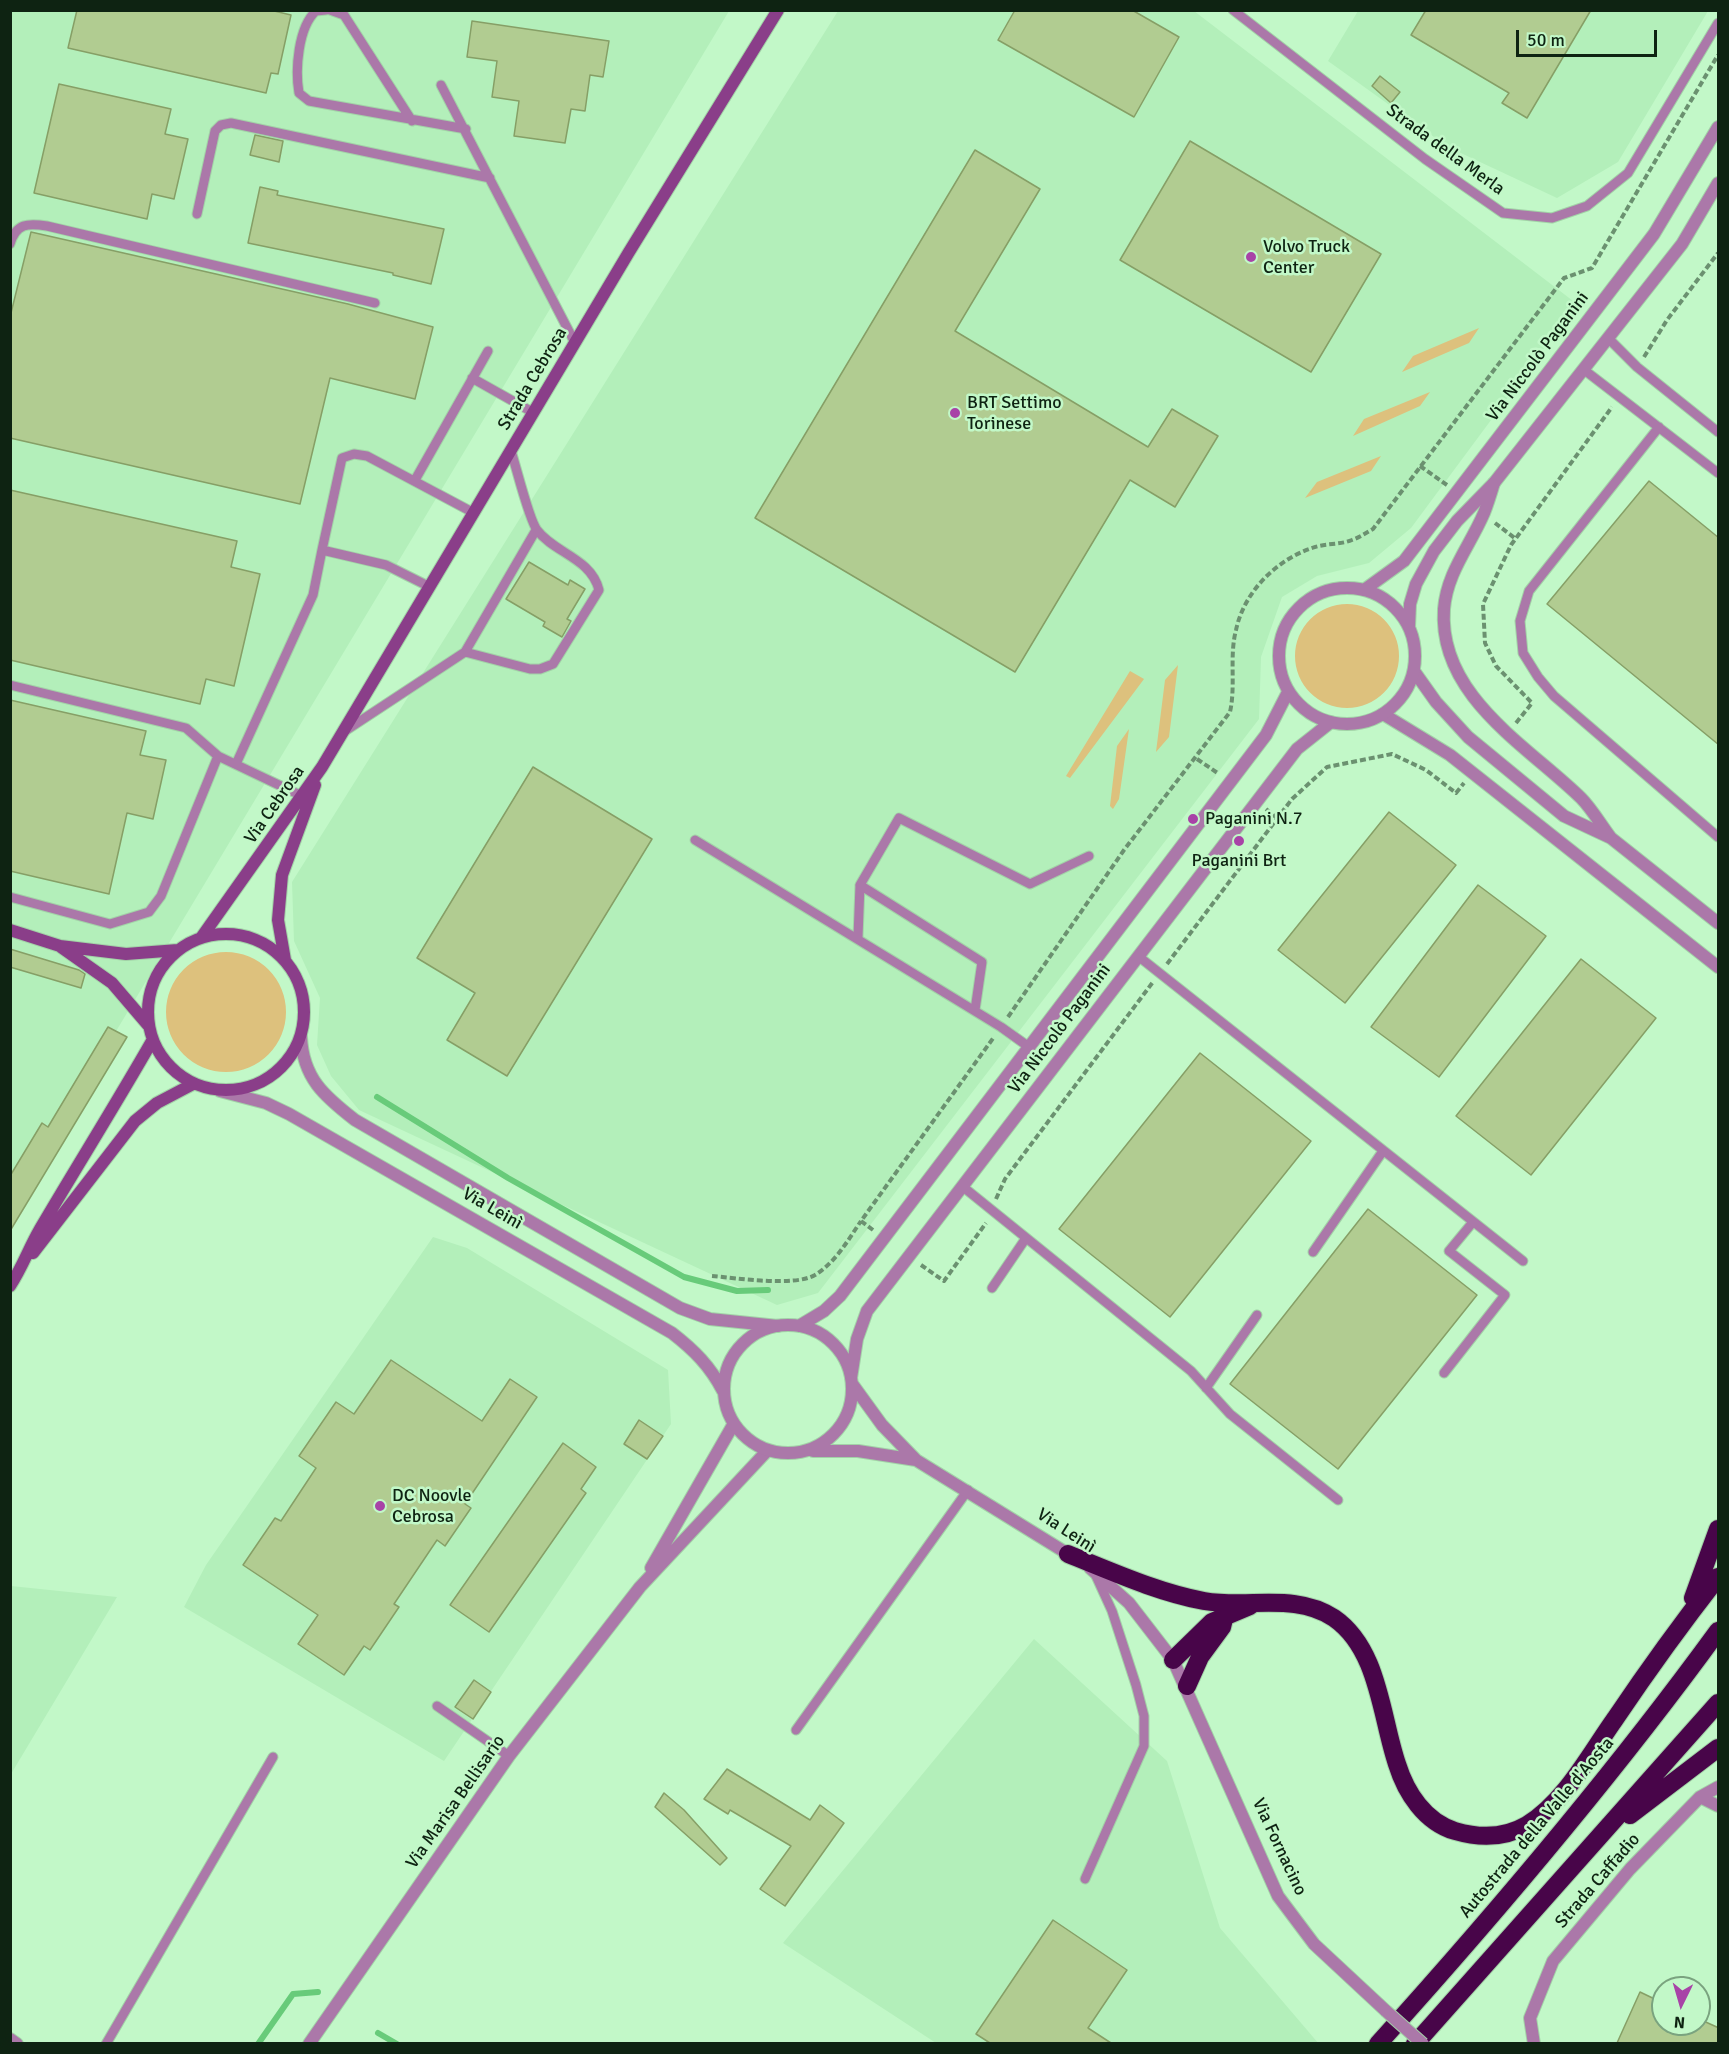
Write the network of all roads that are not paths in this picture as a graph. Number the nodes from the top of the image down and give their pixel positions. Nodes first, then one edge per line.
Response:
1 (328, 10) edge
2 (778, 10) edge
3 (1233, 10) edge
4 (1719, 23) edge
5 (441, 85) dead end
6 (412, 121) junction
7 (1719, 127) edge
8 (466, 129) junction
9 (490, 178) junction
10 (1719, 183) edge
11 (197, 214) dead end
12 (10, 244) edge
13 (375, 303) dead end
14 (1608, 338) junction
15 (575, 343) junction
16 (488, 351) dead end
17 (1582, 369) junction
18 (472, 378) junction
19 (534, 413) junction
20 (1659, 427) junction
21 (1719, 432) edge
22 (511, 451) junction
23 (1719, 473) edge
24 (415, 480) junction
25 (1494, 483) junction
26 (474, 513) junction
27 (536, 530) junction
28 (322, 550) junction
29 (430, 587) junction
30 (1364, 590) junction
31 (1409, 628) junction
32 (465, 652) junction
33 (1414, 671) junction
34 (10, 685) edge
35 (1288, 692) junction
36 (1383, 714) junction
37 (1331, 722) junction
38 (343, 732) junction
39 (218, 756) junction
40 (236, 764) junction
41 (322, 767) junction
42 (302, 796) junction
43 (1719, 837) edge
44 (1611, 838) junction
45 (695, 840) dead end
46 (1089, 856) dead end
47 (860, 885) junction
48 (10, 897) edge
49 (1719, 923) edge
50 (10, 930) edge
51 (858, 937) junction
52 (201, 938) junction
53 (60, 946) junction
54 (178, 950) junction
55 (1138, 956) junction
56 (285, 960) junction
57 (1719, 967) edge
58 (975, 1010) junction
59 (148, 1025) junction
60 (301, 1037) junction
61 (153, 1041) junction
62 (1029, 1047) junction
63 (193, 1084) junction
64 (220, 1091) junction
65 (1383, 1151) junction
66 (962, 1186) junction
67 (1473, 1222) junction
68 (1026, 1238) junction
69 (1313, 1252) dead end
70 (26, 1260) junction
71 (1523, 1261) dead end
72 (10, 1286) edge
73 (992, 1288) dead end
74 (1257, 1315) dead end
75 (778, 1326) junction
76 (799, 1326) junction
77 (1444, 1373) dead end
78 (852, 1382) junction
79 (1206, 1389) junction
80 (723, 1390) junction
81 (734, 1425) junction
82 (767, 1451) junction
83 (809, 1451) junction
84 (916, 1460) junction
85 (968, 1490) junction
86 (1338, 1500) dead end
87 (1719, 1529) edge
88 (1068, 1554) junction
89 (1094, 1571) junction
90 (1719, 1576) edge
91 (640, 1587) junction
92 (1252, 1605) junction
93 (1224, 1619) junction
94 (1679, 1627) junction
95 (1719, 1631) edge
96 (1173, 1660) junction
97 (1187, 1686) junction
98 (1719, 1703) edge
99 (437, 1706) dead end
100 (796, 1730) dead end
101 (1719, 1748) edge
102 (509, 1756) junction
103 (273, 1757) dead end
104 (1719, 1787) edge
105 (1700, 1797) junction
106 (1719, 1806) edge
107 (1599, 1838) junction
108 (1084, 1880) dead end
109 (10, 2039) edge
110 (18, 2043) edge
111 (106, 2043) edge
112 (309, 2043) edge
113 (1378, 2043) edge
114 (1415, 2043) edge
115 (1423, 2043) edge
116 (1534, 2043) edge

1 - 6 lane
1 - 6 lane
2 - 15 main road, Strada Cebrosa
3 - 4 lane, Strada della Merla
5 - 8 lane
6 - 8 lane
7 - 30 street, Via Niccolò Paganini
8 - 9 lane
9 - 11 lane
9 - 15 lane
10 - 14 street
12 - 13 lane
14 - 17 street
14 - 21 lane
15 - 19 main road, Strada Cebrosa
16 - 18 lane
17 - 20 lane
17 - 25 street
18 - 19 lane
18 - 24 lane
19 - 22 main road, Strada Cebrosa
20 - 23 lane
20 - 43 lane
22 - 26 main road, Strada Cebrosa
22 - 27 lane
24 - 26 lane
24 - 28 lane
25 - 31 street
25 - 44 street
26 - 29 main road, Strada Cebrosa
27 - 32 lane
27 - 32 lane
28 - 29 lane
28 - 40 lane
29 - 38 main road, Strada Cebrosa
30 - 31 street
30 - 35 street
31 - 33 street
32 - 38 lane
33 - 36 street
33 - 44 street
34 - 39 lane
35 - 37 street
35 - 62 street, Via Niccolò Paganini
36 - 37 street
36 - 57 street
37 - 55 street, Via Niccolò Paganini
38 - 41 main road, Strada Cebrosa
39 - 40 lane
39 - 48 lane
40 - 42 lane
41 - 42 main road, Via Cebrosa
41 - 56 main road, Via Cebrosa
42 - 52 main road, Via Cebrosa
44 - 49 street
45 - 51 lane
46 - 47 lane
47 - 51 lane
47 - 58 lane
50 - 53 main road
51 - 58 lane
52 - 54 main road
52 - 56 main road
53 - 54 main road
53 - 59 main road
54 - 59 main road
55 - 65 lane
55 - 66 street, Via Niccolò Paganini
56 - 60 main road
58 - 62 lane
59 - 61 main road
60 - 64 main road
60 - 75 street, Via Leinì
61 - 63 main road
61 - 70 main road
62 - 76 street, Via Niccolò Paganini
63 - 64 main road
63 - 70 main road
64 - 80 street, Via Leinì
65 - 67 lane
65 - 69 lane
66 - 68 lane
66 - 78 street, Via Niccolò Paganini
67 - 71 lane
67 - 77 lane
68 - 73 lane
68 - 79 lane
70 - 72 main road
74 - 79 lane
75 - 76 street
75 - 80 street
76 - 78 street
78 - 83 street
78 - 84 street, Via Leinì
79 - 86 lane
80 - 81 street
81 - 82 street
81 - 91 street, Via Marisa Bellisario
82 - 83 street
82 - 91 street, Via Marisa Bellisario
83 - 84 street, Via Leinì
84 - 85 street, Via Leinì
85 - 88 street, Via Leinì
85 - 100 lane
87 - 94 highway
88 - 89 street, Via Leinì
88 - 92 highway
89 - 96 street, Via Leinì
89 - 108 lane
90 - 94 highway
91 - 102 street, Via Marisa Bellisario
92 - 93 highway
92 - 94 highway
93 - 96 highway
93 - 97 highway
95 - 113 highway, Autostrada della Valle d'Aosta
96 - 97 street, Via Fornacino
97 - 115 street, Via Fornacino, bridge
98 - 107 highway
99 - 102 lane
101 - 107 highway
102 - 112 street, Via Marisa Bellisario
103 - 111 lane
104 - 105 street, Strada Caffadio
105 - 106 street
105 - 116 street, Strada Caffadio
107 - 114 highway
109 - 110 street

